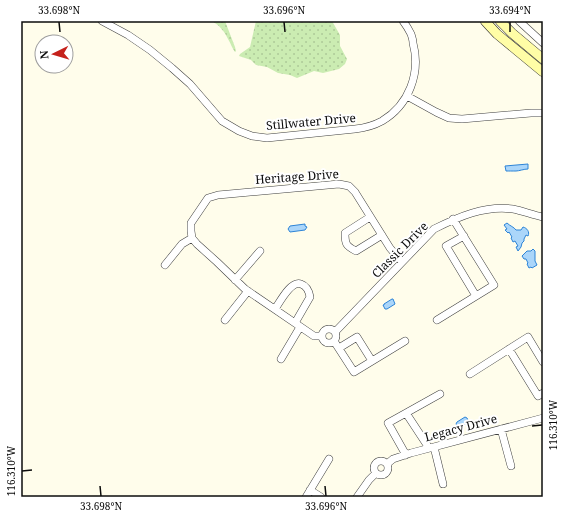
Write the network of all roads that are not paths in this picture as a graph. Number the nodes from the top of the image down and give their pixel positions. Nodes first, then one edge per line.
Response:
1 (102, 21) edge
2 (403, 21) edge
3 (485, 21) edge
4 (500, 21) edge
5 (519, 21) edge
6 (543, 43) edge
7 (543, 59) edge
8 (543, 72) edge
9 (407, 96) junction
10 (543, 113) edge
11 (370, 217) junction
12 (543, 217) edge
13 (453, 219) junction
14 (382, 235) junction
15 (464, 236) junction
16 (192, 238) junction
17 (260, 251) dead end
18 (402, 262) junction
19 (165, 265) dead end
20 (236, 280) junction
21 (248, 291) junction
22 (476, 296) junction
23 (275, 309) junction
24 (225, 320) dead end
25 (437, 320) dead end
26 (298, 325) junction
27 (335, 332) junction
28 (321, 336) junction
29 (334, 341) junction
30 (405, 341) dead end
31 (339, 348) junction
32 (509, 349) junction
33 (281, 359) dead end
34 (372, 361) junction
35 (543, 362) edge
36 (470, 374) dead end
37 (543, 393) edge
38 (440, 394) dead end
39 (406, 414) junction
40 (543, 418) edge
41 (501, 429) junction
42 (431, 448) junction
43 (406, 455) junction
44 (329, 459) dead end
45 (511, 466) dead end
46 (443, 484) dead end
47 (308, 494) edge
48 (321, 497) edge
49 (357, 497) edge

1 - 9 street, Stillwater Drive
2 - 9 street, Stillwater Drive
3 - 8 main road
4 - 7 main road
5 - 6 street
9 - 10 street
11 - 14 street, Heritage Drive
11 - 14 street
11 - 16 street, Heritage Drive
12 - 13 street, Classic Drive
13 - 15 street
13 - 18 street, Classic Drive
14 - 18 street, Heritage Drive
15 - 22 street
15 - 22 street
16 - 19 street
16 - 20 street
17 - 20 street
18 - 27 street, Classic Drive
20 - 21 street
21 - 23 street
21 - 24 street
22 - 25 street
23 - 26 street
23 - 26 street
26 - 28 street
26 - 33 street
27 - 28 street
27 - 29 street
28 - 29 street
29 - 31 street
30 - 34 street
31 - 34 street
31 - 34 street
32 - 35 street
32 - 36 street
32 - 37 street
38 - 39 street
39 - 42 street
39 - 43 street
40 - 41 street, Legacy Drive
41 - 42 street, Legacy Drive
41 - 45 street
42 - 43 street, Legacy Drive
42 - 46 street
43 - 49 street, Legacy Drive
44 - 47 street
47 - 48 street

